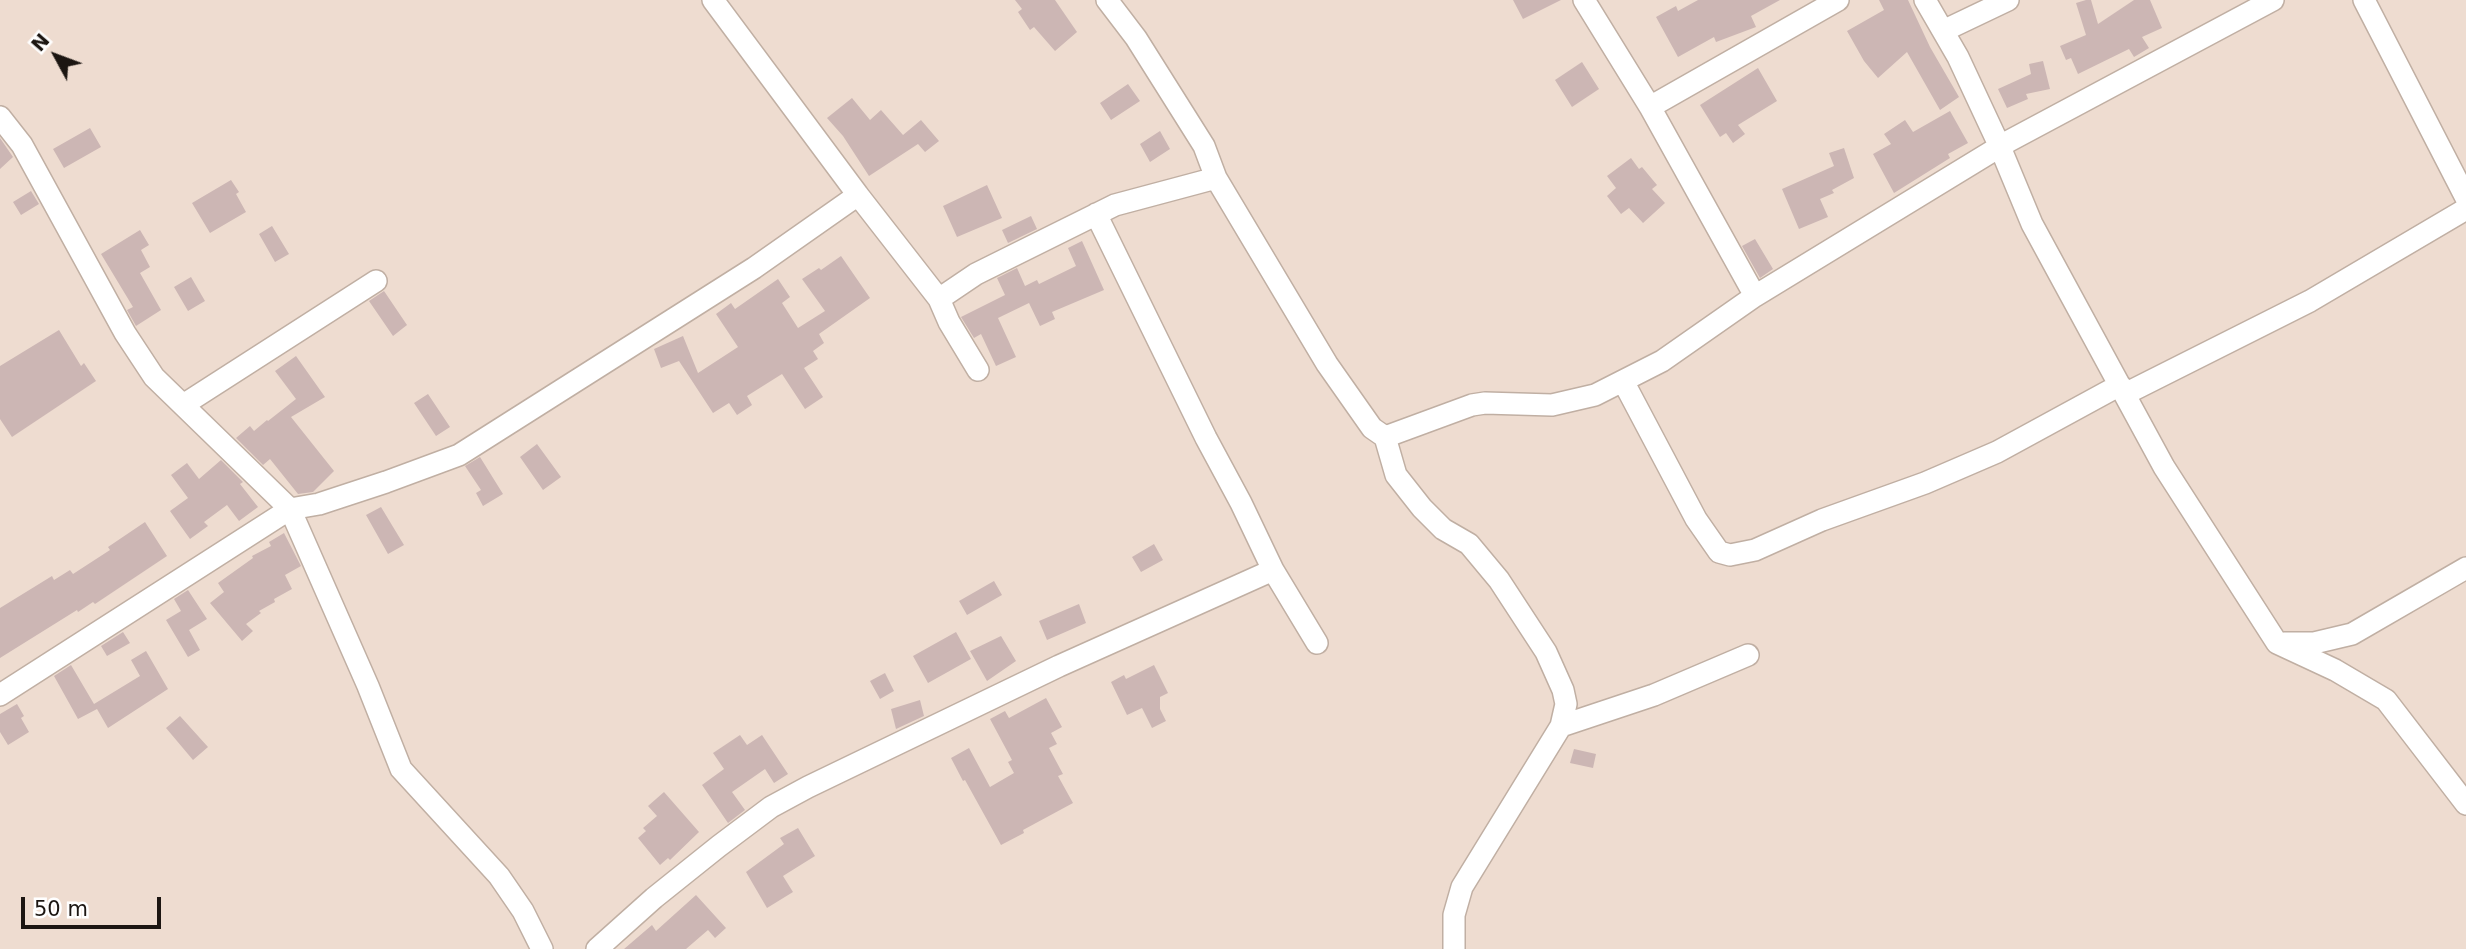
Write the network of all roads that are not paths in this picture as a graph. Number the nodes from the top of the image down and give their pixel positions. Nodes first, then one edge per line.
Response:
1 (713, 0) edge
2 (1107, 0) edge
3 (1584, 0) edge
4 (1838, 0) edge
5 (1926, 0) edge
6 (2008, 0) edge
7 (2273, 0) edge
8 (2364, 0) edge
9 (1943, 31) junction
10 (1650, 107) junction
11 (0, 117) edge
12 (2000, 147) junction
13 (1216, 178) junction
14 (858, 195) junction
15 (2466, 198) edge
16 (2466, 209) edge
17 (1096, 214) junction
18 (376, 281) dead end
19 (1755, 296) junction
20 (939, 299) junction
21 (978, 370) dead end
22 (1622, 381) junction
23 (2123, 390) junction
24 (183, 405) junction
25 (1385, 437) junction
26 (290, 509) junction
27 (2466, 568) edge
28 (1273, 570) junction
29 (1317, 643) dead end
30 (2277, 643) junction
31 (1748, 655) dead end
32 (0, 695) edge
33 (1560, 726) junction
34 (2466, 804) edge
35 (542, 949) edge
36 (597, 949) edge
37 (1454, 949) edge

1 - 14 street
2 - 13 street
3 - 10 street
4 - 10 street
5 - 9 street
6 - 9 street
7 - 12 street
8 - 15 street
9 - 12 street
10 - 19 street
11 - 24 street
12 - 19 street
12 - 23 street
13 - 17 street
13 - 25 street
14 - 20 street
14 - 26 street
16 - 23 street
17 - 20 street
17 - 28 street
18 - 24 street
19 - 22 street
20 - 21 street
22 - 23 street
22 - 25 street
23 - 30 street
24 - 26 street
25 - 33 street
26 - 32 street
26 - 35 street
27 - 30 street
28 - 29 street
28 - 36 street
30 - 34 street
31 - 33 street
33 - 37 street

